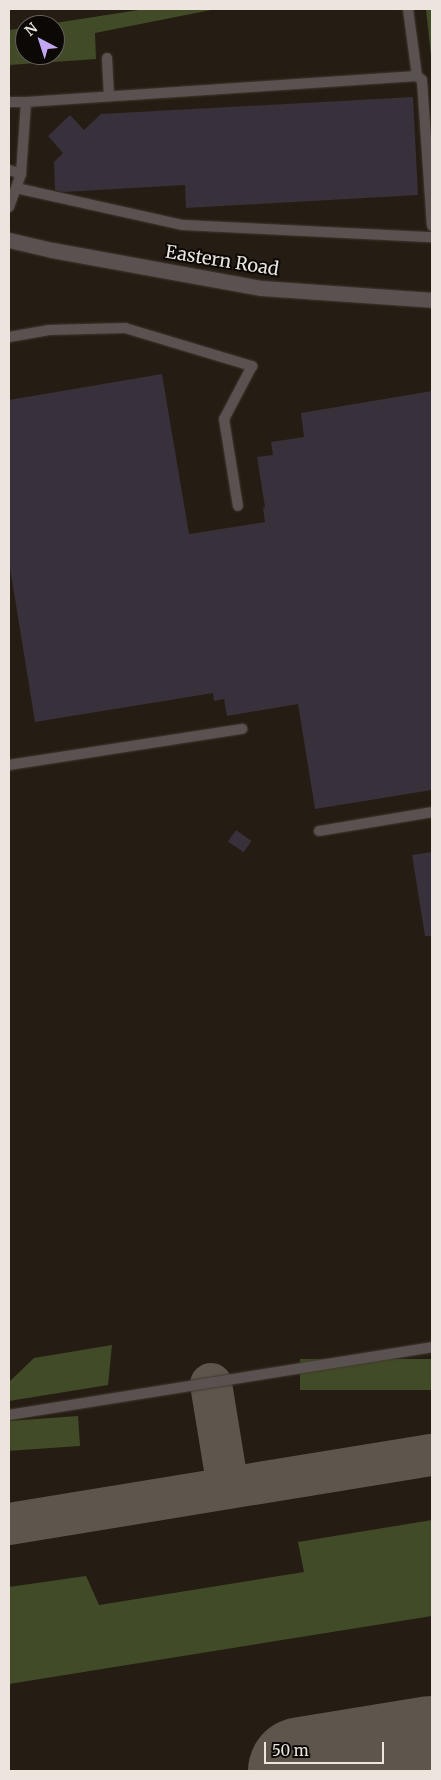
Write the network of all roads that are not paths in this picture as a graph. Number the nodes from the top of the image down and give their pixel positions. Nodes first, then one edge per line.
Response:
1 (408, 9) edge
2 (107, 58) dead end
3 (417, 76) junction
4 (108, 96) junction
5 (9, 102) edge
6 (26, 102) junction
7 (9, 170) edge
8 (21, 174) junction
9 (16, 188) junction
10 (9, 207) edge
11 (432, 226) edge
12 (9, 230) edge
13 (432, 237) edge
14 (9, 240) edge
15 (52, 250) junction
16 (432, 300) edge
17 (9, 337) edge
18 (238, 506) dead end
19 (242, 729) dead end
20 (9, 765) edge
21 (432, 812) edge
22 (319, 831) dead end
23 (432, 1347) edge
24 (9, 1415) edge

1 - 3 lane
2 - 4 lane
3 - 4 lane
3 - 11 lane
4 - 6 lane
5 - 6 lane
6 - 8 lane
7 - 8 lane
8 - 9 lane
9 - 10 lane
9 - 13 lane
12 - 15 street
14 - 15 street, Eastern Road
15 - 16 street, Eastern Road
17 - 18 lane
19 - 20 lane
21 - 22 lane
23 - 24 lane

